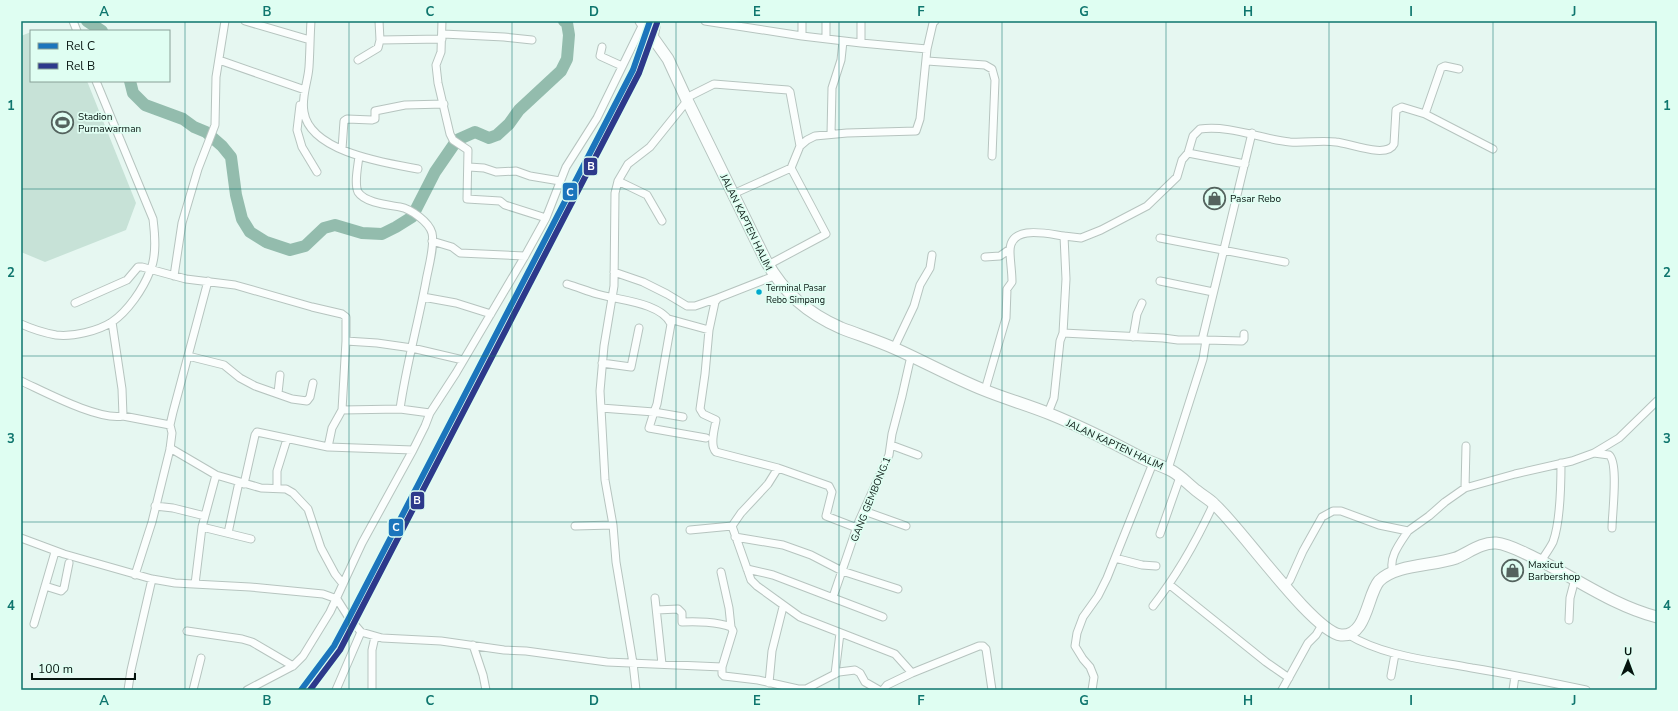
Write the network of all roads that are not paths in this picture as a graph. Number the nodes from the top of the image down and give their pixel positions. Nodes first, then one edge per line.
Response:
1 (225, 21) edge
2 (245, 21) edge
3 (311, 21) edge
4 (379, 21) edge
5 (442, 21) edge
6 (656, 21) edge
7 (705, 21) edge
8 (802, 21) edge
9 (826, 21) edge
10 (861, 21) edge
11 (935, 21) edge
12 (643, 22) edge
13 (802, 36) junction
14 (442, 37) junction
15 (654, 38) junction
16 (826, 38) junction
17 (310, 40) junction
18 (380, 40) junction
19 (532, 40) dead end
20 (843, 41) junction
21 (861, 43) junction
22 (602, 47) dead end
23 (927, 48) junction
24 (219, 60) junction
25 (358, 60) dead end
26 (927, 61) junction
27 (622, 66) junction
28 (1459, 69) dead end
29 (96, 82) edge
30 (303, 89) junction
31 (686, 99) junction
32 (444, 104) junction
33 (1425, 114) junction
34 (1252, 133) junction
35 (832, 134) junction
36 (800, 146) junction
37 (342, 149) junction
38 (1493, 149) dead end
39 (1188, 153) junction
40 (359, 156) junction
41 (992, 156) dead end
42 (1245, 164) junction
43 (469, 167) junction
44 (418, 168) dead end
45 (791, 168) junction
46 (318, 172) dead end
47 (560, 180) junction
48 (618, 180) junction
49 (733, 194) junction
50 (546, 218) junction
51 (662, 221) dead end
52 (1064, 236) junction
53 (1160, 238) dead end
54 (432, 241) junction
55 (1010, 249) junction
56 (1224, 250) junction
57 (932, 255) dead end
58 (525, 256) junction
59 (985, 257) dead end
60 (1285, 262) dead end
61 (768, 264) junction
62 (151, 270) junction
63 (614, 272) junction
64 (174, 276) junction
65 (774, 276) junction
66 (208, 281) junction
67 (1160, 281) dead end
68 (568, 284) dead end
69 (1213, 292) junction
70 (423, 297) junction
71 (613, 297) junction
72 (718, 298) junction
73 (75, 303) dead end
74 (1142, 303) dead end
75 (491, 314) junction
76 (669, 320) junction
77 (112, 322) junction
78 (21, 324) edge
79 (639, 328) dead end
80 (708, 330) junction
81 (1063, 333) junction
82 (1244, 334) dead end
83 (1133, 337) junction
84 (1204, 340) junction
85 (346, 341) junction
86 (412, 348) junction
87 (894, 348) junction
88 (188, 356) junction
89 (911, 356) junction
90 (463, 360) junction
91 (602, 363) junction
92 (280, 375) dead end
93 (21, 381) edge
94 (313, 383) dead end
95 (985, 390) junction
96 (278, 393) junction
97 (1657, 401) edge
98 (601, 408) junction
99 (342, 410) junction
100 (400, 410) junction
101 (654, 412) junction
102 (430, 413) junction
103 (1048, 413) junction
104 (123, 416) junction
105 (683, 417) dead end
106 (170, 426) junction
107 (706, 438) dead end
108 (287, 439) junction
109 (891, 445) junction
110 (1466, 446) dead end
111 (328, 447) junction
112 (170, 448) junction
113 (413, 450) junction
114 (1594, 453) junction
115 (918, 454) dead end
116 (1153, 463) junction
117 (1561, 463) junction
118 (778, 468) junction
119 (1168, 469) junction
120 (216, 475) junction
121 (1180, 477) junction
122 (242, 483) junction
123 (277, 488) junction
124 (1465, 488) junction
125 (1214, 503) junction
126 (155, 506) junction
127 (864, 511) junction
128 (205, 516) junction
129 (575, 526) dead end
130 (613, 526) junction
131 (732, 526) junction
132 (906, 526) dead end
133 (202, 527) junction
134 (857, 528) junction
135 (1612, 528) dead end
136 (690, 530) dead end
137 (1408, 531) junction
138 (228, 533) junction
139 (1160, 534) dead end
140 (735, 537) junction
141 (21, 538) edge
142 (251, 539) dead end
143 (56, 552) junction
144 (1115, 558) junction
145 (1541, 561) junction
146 (69, 563) dead end
147 (1156, 566) dead end
148 (747, 569) junction
149 (842, 571) junction
150 (721, 572) dead end
151 (1393, 572) junction
152 (135, 575) junction
153 (152, 579) junction
154 (1575, 579) junction
155 (195, 584) junction
156 (344, 584) junction
157 (1170, 585) junction
158 (45, 586) junction
159 (1285, 586) junction
160 (898, 589) dead end
161 (833, 597) junction
162 (654, 598) dead end
163 (337, 599) junction
164 (1153, 606) dead end
165 (783, 607) junction
166 (657, 610) junction
167 (883, 617) dead end
168 (1657, 617) edge
169 (1569, 620) dead end
170 (34, 624) dead end
171 (1322, 626) junction
172 (731, 627) junction
173 (187, 631) dead end
174 (361, 632) junction
175 (840, 633) junction
176 (1347, 634) junction
177 (375, 637) junction
178 (473, 645) junction
179 (1395, 654) junction
180 (201, 658) dead end
181 (633, 663) junction
182 (662, 664) junction
183 (293, 666) junction
184 (722, 667) junction
185 (912, 673) junction
186 (835, 674) junction
187 (1391, 676) dead end
188 (1514, 676) junction
189 (1288, 678) junction
190 (769, 682) junction
191 (128, 690) edge
192 (193, 690) edge
193 (247, 690) edge
194 (336, 690) edge
195 (372, 690) edge
196 (486, 690) edge
197 (636, 690) edge
198 (879, 690) edge
199 (883, 690) edge
200 (992, 690) edge
201 (1092, 690) edge
202 (1282, 690) edge
203 (1513, 690) edge
204 (1586, 690) edge

1 - 24 street
2 - 17 street
3 - 17 street
4 - 18 street
5 - 14 street
6 - 15 street
7 - 13 street
8 - 13 street
9 - 16 street
10 - 21 street
11 - 23 street
12 - 15 main road, JALAN KAPTEN HALIM
12 - 27 street
13 - 16 street
14 - 18 street
14 - 19 street
14 - 32 street
15 - 31 main road, JALAN KAPTEN HALIM
16 - 20 street
17 - 30 street
18 - 25 street
20 - 21 street
20 - 35 street
21 - 23 street
22 - 27 street
23 - 26 street
24 - 30 street
24 - 64 street
26 - 35 street
26 - 41 street
27 - 47 street
28 - 33 street
29 - 62 street
30 - 37 street
30 - 46 street
31 - 36 street
31 - 48 street
31 - 49 main road, JALAN KAPTEN HALIM
32 - 37 street
32 - 43 street
33 - 34 street
33 - 38 street
34 - 39 street
34 - 42 street
35 - 36 street
36 - 45 street
37 - 40 street
39 - 42 street
39 - 52 street
40 - 44 street
40 - 54 street
42 - 56 street
43 - 47 street
43 - 50 street
45 - 49 street
45 - 61 street
47 - 50 street
48 - 51 street
48 - 63 street
49 - 61 main road, JALAN KAPTEN HALIM
50 - 58 street
52 - 55 street
52 - 81 street
53 - 56 street
54 - 58 street
54 - 70 street
55 - 59 street
55 - 95 street
56 - 60 street
56 - 69 street
57 - 87 street
58 - 75 street
61 - 65 main road, JALAN KAPTEN HALIM
62 - 64 street
62 - 73 street
62 - 77 street
63 - 71 street
63 - 72 street
64 - 66 street
65 - 72 street
65 - 87 main road, JALAN KAPTEN HALIM
66 - 85 street
66 - 88 street
67 - 69 street
68 - 71 street
69 - 84 street
70 - 75 street
70 - 86 street
71 - 76 street
71 - 91 street
72 - 80 street
74 - 83 street
75 - 90 street
76 - 80 street
76 - 101 street
77 - 78 street
77 - 104 street
79 - 91 street
80 - 118 street
81 - 83 street
81 - 103 street
82 - 84 street
83 - 84 street
84 - 119 street
85 - 86 street
85 - 99 street
86 - 90 street
86 - 100 street
87 - 89 main road, JALAN KAPTEN HALIM
88 - 96 street
88 - 106 street
89 - 95 main road, JALAN KAPTEN HALIM
89 - 109 street, GANG GEMBONG.1
90 - 102 street
91 - 98 street
92 - 96 street
93 - 104 street
94 - 96 street
95 - 103 main road, JALAN KAPTEN HALIM
97 - 114 street
98 - 101 street
98 - 130 street
99 - 100 street
99 - 111 street
100 - 102 street
101 - 105 street
101 - 107 street
102 - 113 street
103 - 116 main road, JALAN KAPTEN HALIM
104 - 106 street
106 - 112 street
108 - 111 street
108 - 122 street
108 - 123 street
109 - 115 street
109 - 127 street, GANG GEMBONG.1
110 - 124 street
111 - 113 street
112 - 120 street
112 - 126 street
113 - 156 street
114 - 117 street
114 - 135 street
116 - 119 main road, JALAN KAPTEN HALIM
116 - 144 street
117 - 124 street
117 - 145 street
118 - 131 street
118 - 134 street
119 - 121 main road, JALAN KAPTEN HALIM
120 - 122 street
120 - 128 street
121 - 125 main road, JALAN KAPTEN HALIM
121 - 139 street
122 - 123 street
122 - 138 street
123 - 156 street
124 - 137 street
125 - 157 street
125 - 159 main road, JALAN KAPTEN HALIM
126 - 128 street
126 - 152 street
127 - 132 street
127 - 134 street, GANG GEMBONG.1
128 - 133 street
129 - 130 street
130 - 181 street
131 - 136 street
131 - 140 street
133 - 138 street
133 - 155 street
134 - 149 street, GANG GEMBONG.1
137 - 151 street
137 - 159 street
138 - 142 street
140 - 148 street
140 - 149 street
141 - 143 street
143 - 152 street
143 - 158 street
144 - 147 street
144 - 201 street
145 - 151 main road
145 - 154 main road
146 - 158 street
148 - 161 street
148 - 165 street
149 - 160 street
149 - 161 street, GANG GEMBONG.1
150 - 172 street
151 - 176 main road
152 - 153 street
153 - 155 street
153 - 191 street
154 - 168 main road
154 - 169 street
155 - 163 street
156 - 163 street
157 - 164 street
157 - 189 street
158 - 170 street
159 - 171 main road, JALAN KAPTEN HALIM
161 - 167 street
162 - 166 street
163 - 174 street
163 - 183 street
165 - 175 street
165 - 190 street
166 - 172 street
166 - 182 street
171 - 176 main road, JALAN KAPTEN HALIM
171 - 189 street
172 - 184 street
173 - 183 street
174 - 177 street
174 - 194 street
175 - 185 street
175 - 186 street
176 - 179 street
177 - 178 street
177 - 195 street
178 - 181 street
178 - 196 street
179 - 187 street
179 - 188 street
180 - 192 street
181 - 182 street
181 - 197 street
182 - 184 street
183 - 193 street
184 - 190 street
185 - 199 street
185 - 200 street
186 - 190 street
186 - 198 street
188 - 203 street
188 - 204 street
189 - 202 street

